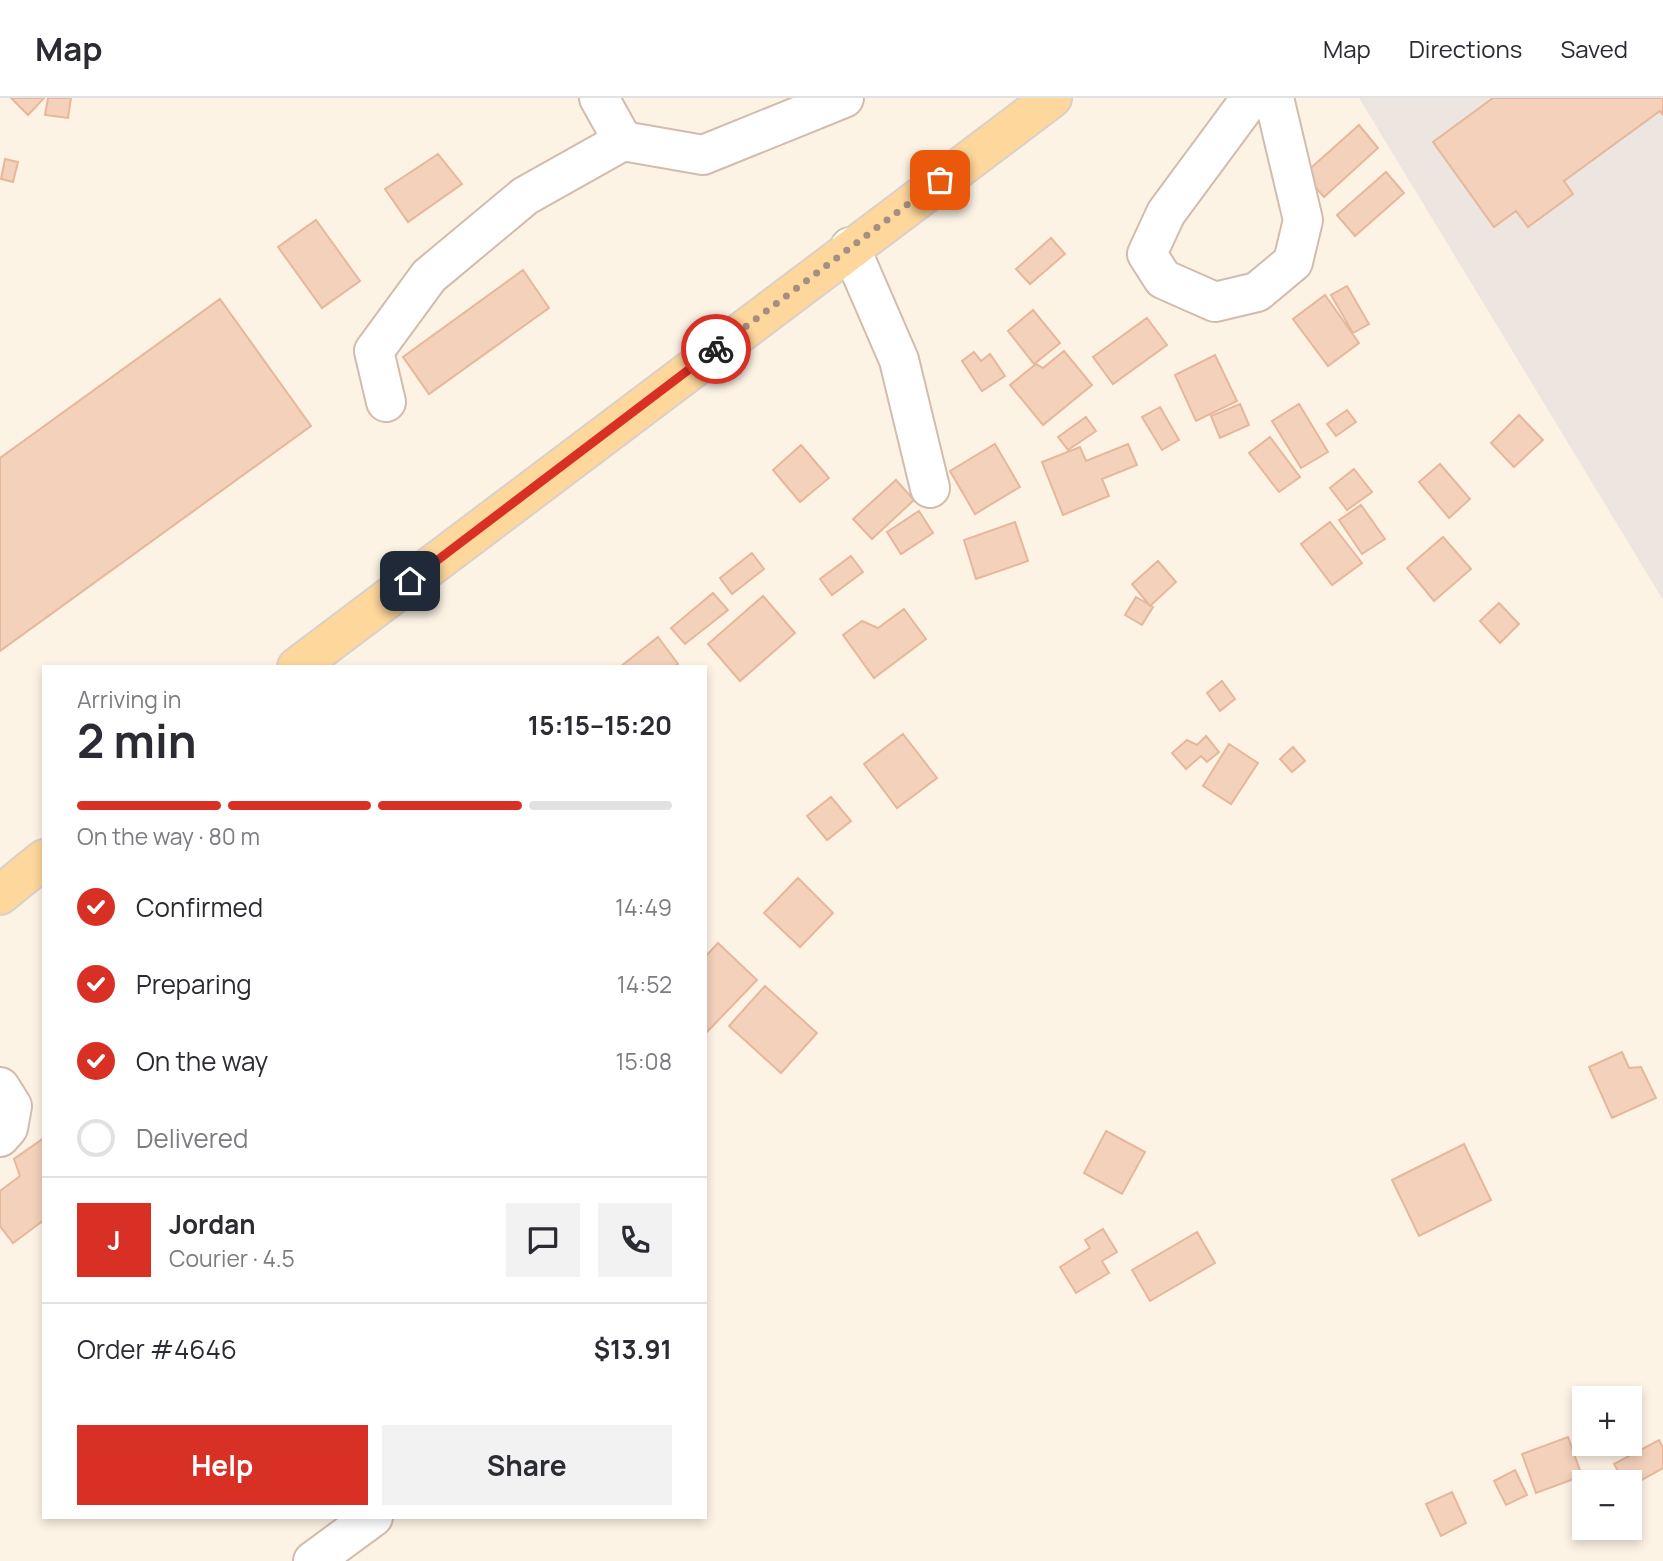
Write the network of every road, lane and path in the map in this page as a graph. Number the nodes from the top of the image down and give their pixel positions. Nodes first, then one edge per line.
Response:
1 (599, 98) edge
2 (844, 98) edge
3 (1052, 98) edge
4 (1251, 98) edge
5 (1274, 98) edge
6 (623, 141) junction
7 (850, 247) junction
8 (386, 402) dead end
9 (930, 488) dead end
10 (317, 660) edge
11 (42, 861) edge
12 (0, 895) edge
13 (0, 1087) edge
14 (0, 1137) edge
15 (370, 1519) edge
16 (313, 1561) edge

1 - 6 street
2 - 6 street
3 - 7 main road
4 - 5 street
6 - 8 street
7 - 9 street
7 - 10 main road
11 - 12 main road
13 - 14 street
15 - 16 street

